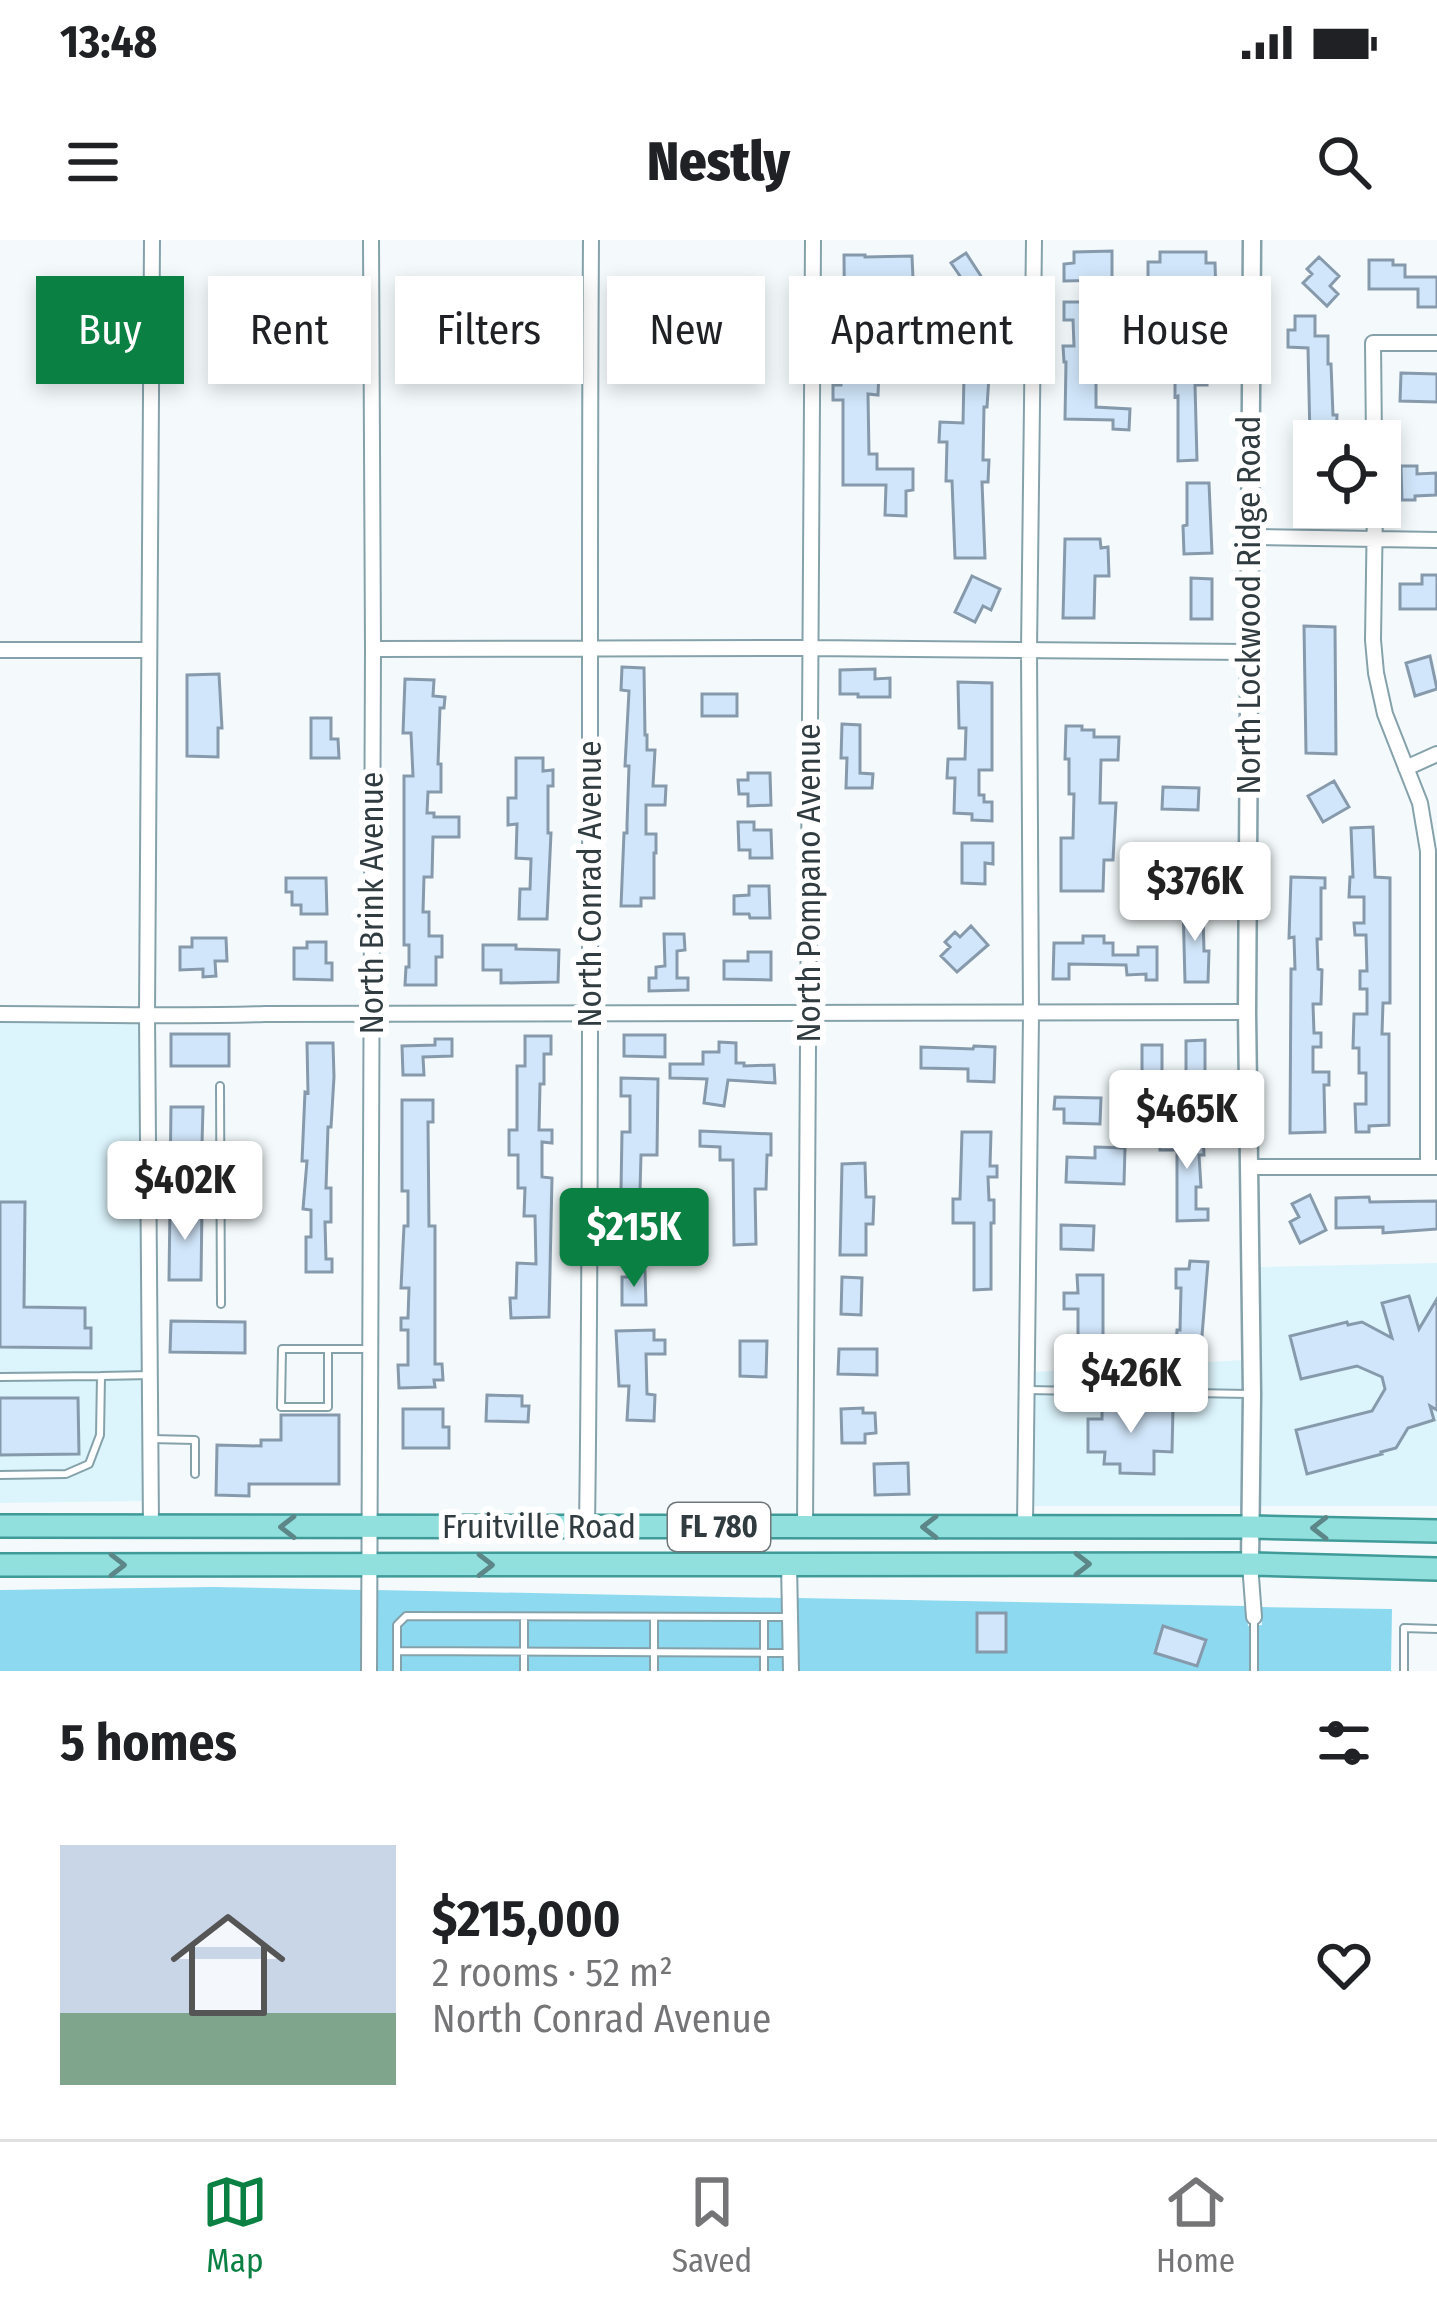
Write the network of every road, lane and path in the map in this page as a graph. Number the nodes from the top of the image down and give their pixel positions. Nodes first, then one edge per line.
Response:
1 (152, 240) edge
2 (371, 240) edge
3 (591, 240) edge
4 (813, 240) edge
5 (1034, 240) edge
6 (1252, 240) edge
7 (1437, 344) edge
8 (1374, 420) edge
9 (1374, 528) edge
10 (1250, 537) junction
11 (1373, 540) junction
12 (1437, 540) edge
13 (809, 648) junction
14 (588, 649) junction
15 (0, 650) edge
16 (149, 650) junction
17 (373, 650) junction
18 (1029, 650) junction
19 (1249, 652) junction
20 (1437, 754) edge
21 (1406, 768) junction
22 (1247, 1012) junction
23 (0, 1014) edge
24 (148, 1015) junction
25 (591, 1015) junction
26 (808, 1015) junction
27 (1031, 1015) junction
28 (371, 1016) junction
29 (220, 1086) dead end
30 (1249, 1167) junction
31 (1432, 1167) edge
32 (149, 1192) junction
33 (220, 1193) junction
34 (221, 1304) dead end
35 (328, 1349) junction
36 (369, 1349) junction
37 (151, 1375) junction
38 (101, 1376) junction
39 (0, 1377) edge
40 (1026, 1390) junction
41 (1252, 1394) junction
42 (152, 1439) junction
43 (195, 1474) dead end
44 (0, 1475) edge
45 (0, 1526) edge
46 (1024, 1526) junction
47 (151, 1527) junction
48 (587, 1527) junction
49 (805, 1527) junction
50 (1251, 1527) junction
51 (368, 1528) junction
52 (1437, 1531) edge
53 (789, 1563) junction
54 (1250, 1564) junction
55 (0, 1565) edge
56 (368, 1565) junction
57 (1437, 1568) edge
58 (524, 1616) junction
59 (654, 1616) junction
60 (764, 1617) junction
61 (790, 1617) junction
62 (1254, 1618) joint
63 (1437, 1629) edge
64 (397, 1651) junction
65 (524, 1652) junction
66 (654, 1653) junction
67 (764, 1653) junction
68 (790, 1653) junction
69 (369, 1671) edge
70 (397, 1671) edge
71 (524, 1671) edge
72 (654, 1671) edge
73 (764, 1671) edge
74 (791, 1671) edge
75 (1253, 1671) edge
76 (1404, 1671) edge

1 - 16 street
2 - 17 street, North Brink Avenue
3 - 14 street, North Conrad Avenue
4 - 13 street, North Pompano Avenue
5 - 18 street
6 - 10 street, North Lockwood Ridge Road
7 - 8 street
9 - 11 street
10 - 11 street
10 - 19 street, North Lockwood Ridge Road
11 - 12 street
11 - 21 street
13 - 14 street
13 - 18 street
13 - 26 street, North Pompano Avenue
14 - 17 street
14 - 25 street, North Conrad Avenue
15 - 16 street
16 - 24 street
17 - 28 street, North Brink Avenue
18 - 19 street
18 - 27 street
19 - 22 street, North Lockwood Ridge Road
20 - 21 street
21 - 31 street
22 - 27 street
22 - 30 street, North Lockwood Ridge Road
23 - 24 street
24 - 28 street
24 - 32 street
25 - 26 street
25 - 28 street
25 - 48 street, North Conrad Avenue
26 - 27 street
26 - 49 street, North Pompano Avenue
27 - 40 street
28 - 36 street, North Brink Avenue
29 - 33 lane
30 - 31 street
30 - 41 street, North Lockwood Ridge Road
32 - 33 lane
32 - 37 street
33 - 34 lane
35 - 35 lane
35 - 36 lane
36 - 51 street, North Brink Avenue
37 - 38 lane
37 - 42 street
38 - 39 lane
38 - 44 lane
40 - 41 lane
40 - 46 street
41 - 50 street, North Lockwood Ridge Road
42 - 43 lane
42 - 47 street
45 - 47 main road, Fruitville Road / FL 780
46 -> 49 main road, Fruitville Road / FL 780
46 - 50 main road, Fruitville Road / FL 780
51 -> 47 main road, Fruitville Road / FL 780
48 - 49 main road, Fruitville Road / FL 780
48 - 51 main road, Fruitville Road / FL 780
52 -> 50 main road, Fruitville Road / FL 780
50 - 54 street, North Lockwood Ridge Road
51 - 56 street, North Brink Avenue
53 -> 54 main road, Fruitville Road / FL 780
56 -> 53 main road, Fruitville Road / FL 780
53 - 61 street
54 - 57 main road, Fruitville Road / FL 780
54 - 62 street, North Lockwood Ridge Road
55 -> 56 main road, Fruitville Road / FL 780
56 - 69 street, North Brink Avenue
58 - 59 lane
58 - 64 lane
58 - 65 lane
59 - 60 lane
59 - 66 lane
60 - 61 lane
60 - 67 lane
61 - 68 street
62 - 75 lane
63 - 76 lane
64 - 65 lane
64 - 70 lane
65 - 66 lane
65 - 71 lane
66 - 67 lane
66 - 72 lane
67 - 68 lane
67 - 73 lane
68 - 74 street

